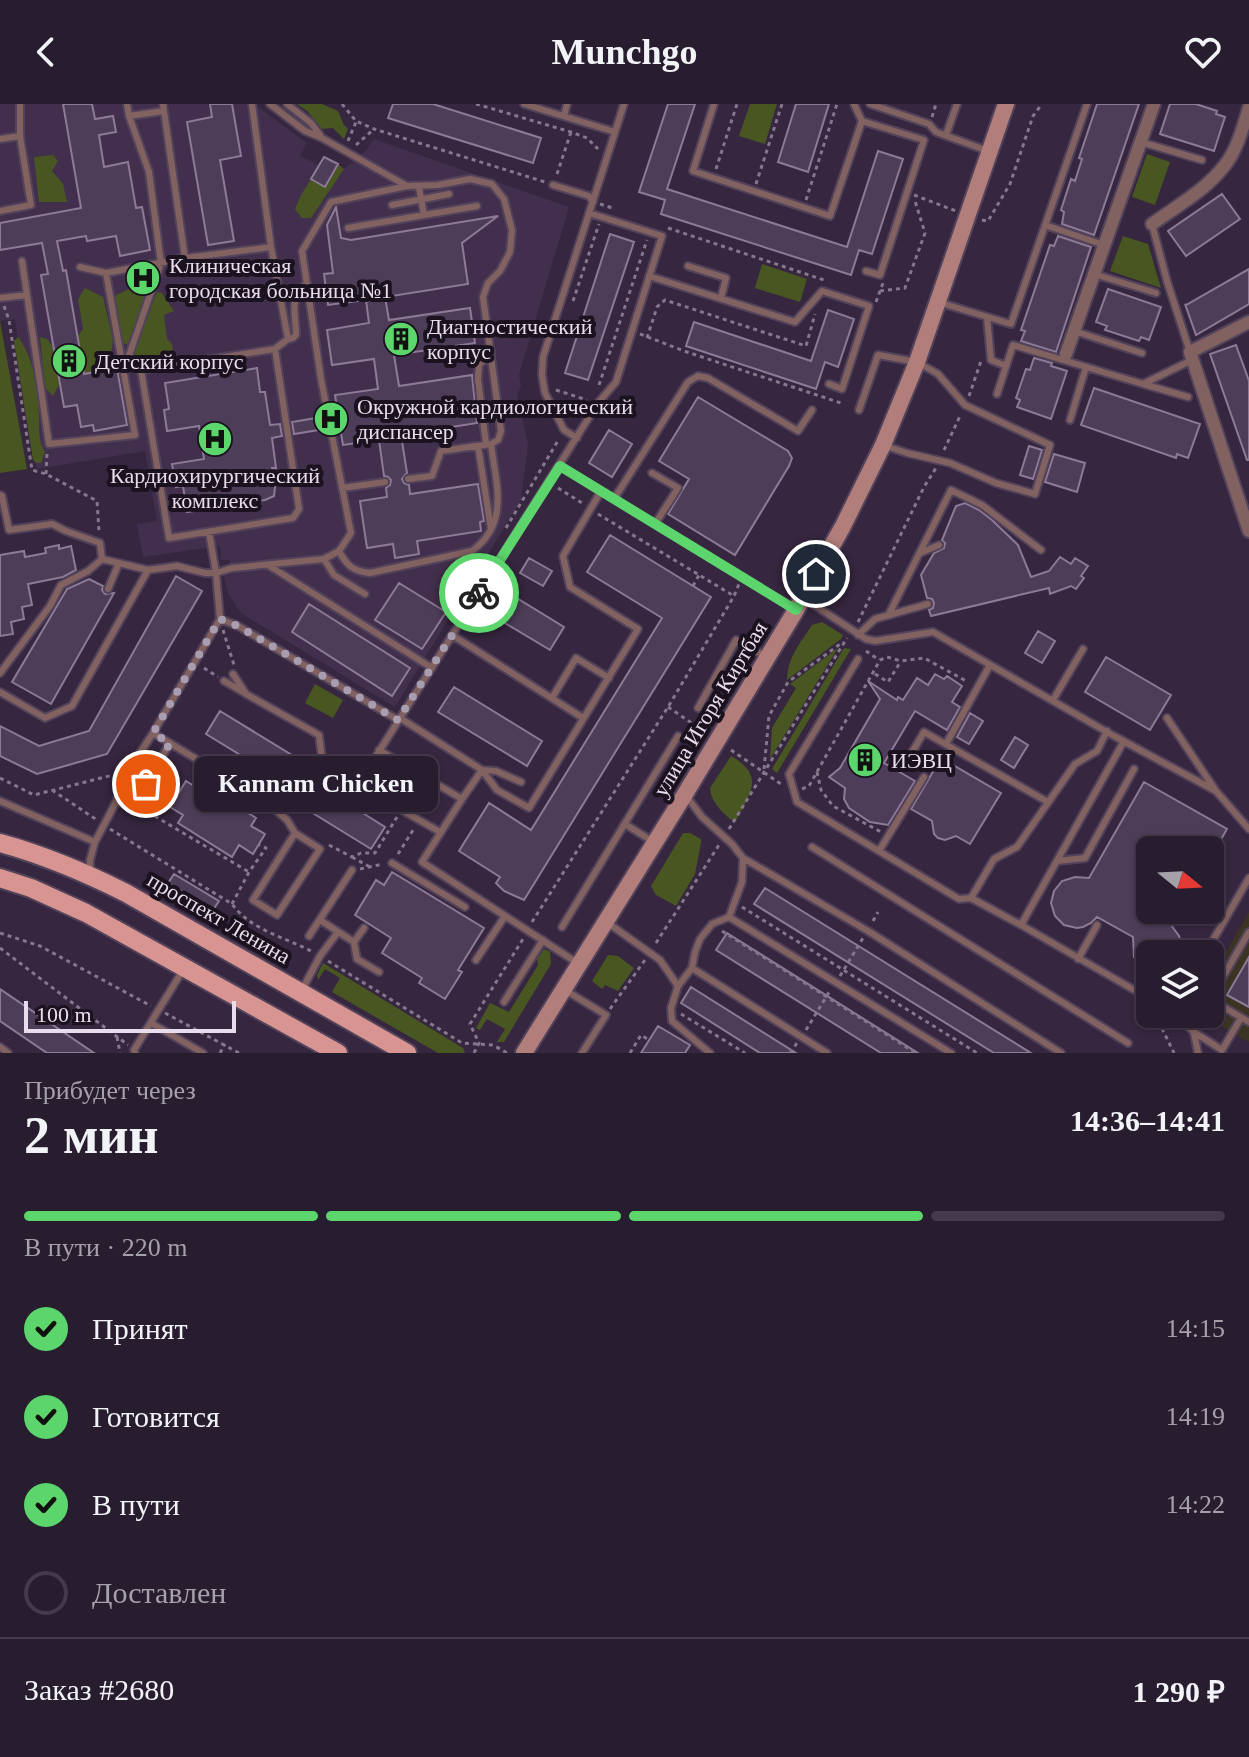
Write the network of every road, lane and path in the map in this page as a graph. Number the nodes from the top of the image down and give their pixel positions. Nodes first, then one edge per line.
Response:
1 (20, 104) edge
2 (127, 104) edge
3 (252, 104) edge
4 (270, 104) edge
5 (287, 104) edge
6 (342, 104) edge
7 (524, 104) edge
8 (567, 104) edge
9 (624, 104) edge
10 (714, 104) edge
11 (737, 104) edge
12 (782, 104) edge
13 (837, 104) edge
14 (854, 104) edge
15 (870, 104) edge
16 (957, 104) edge
17 (1006, 104) edge
18 (1042, 104) edge
19 (1087, 104) edge
20 (1154, 104) edge
21 (163, 107) edge
22 (1249, 108) edge
23 (129, 116) junction
24 (564, 116) junction
25 (575, 119) junction
26 (356, 121) junction
27 (862, 121) junction
28 (374, 129) junction
29 (615, 132) junction
30 (946, 135) junction
31 (20, 136) junction
32 (322, 138) junction
33 (351, 138) dead end
34 (0, 139) edge
35 (1141, 142) junction
36 (352, 148) dead end
37 (989, 151) junction
38 (1202, 160) dead end
39 (713, 177) junction
40 (553, 185) junction
41 (407, 186) junction
42 (419, 187) junction
43 (754, 191) junction
44 (449, 194) dead end
45 (421, 199) junction
46 (593, 202) junction
47 (392, 205) dead end
48 (477, 206) dead end
49 (804, 207) junction
50 (617, 210) dead end
51 (0, 211) edge
52 (589, 213) junction
53 (424, 215) junction
54 (967, 215) junction
55 (601, 217) junction
56 (1152, 224) joint
57 (1045, 225) junction
58 (348, 228) dead end
59 (668, 228) dead end
60 (649, 232) junction
61 (1104, 245) junction
62 (271, 247) junction
63 (185, 258) junction
64 (22, 261) dead end
65 (161, 263) junction
66 (688, 266) dead end
67 (80, 267) dead end
68 (866, 271) dead end
69 (106, 273) junction
70 (1094, 274) junction
71 (649, 276) junction
72 (307, 283) junction
73 (832, 283) dead end
74 (880, 291) dead end
75 (1156, 293) dead end
76 (27, 295) junction
77 (0, 298) edge
78 (721, 298) junction
79 (573, 300) dead end
80 (937, 302) junction
81 (987, 317) junction
82 (1249, 322) edge
83 (633, 330) junction
84 (1074, 331) junction
85 (989, 338) junction
86 (288, 339) junction
87 (275, 349) junction
88 (491, 352) junction
89 (1142, 353) dead end
90 (1066, 354) dead end
91 (1191, 356) junction
92 (917, 362) junction
93 (1006, 366) junction
94 (1086, 367) junction
95 (123, 371) junction
96 (829, 384) dead end
97 (1143, 384) junction
98 (997, 394) dead end
99 (1188, 397) dead end
100 (557, 399) dead end
101 (594, 402) junction
102 (841, 403) dead end
103 (965, 405) junction
104 (812, 410) dead end
105 (859, 410) dead end
106 (1070, 420) dead end
107 (577, 438) junction
108 (49, 444) junction
109 (485, 445) junction
110 (883, 445) junction
111 (940, 460) junction
112 (560, 466) junction
113 (652, 473) dead end
114 (46, 474) dead end
115 (408, 479) dead end
116 (385, 482) dead end
117 (550, 483) junction
118 (342, 488) junction
119 (601, 491) junction
120 (0, 495) edge
121 (614, 499) junction
122 (590, 509) junction
123 (655, 524) junction
124 (492, 530) junction
125 (1249, 531) edge
126 (209, 532) junction
127 (939, 545) dead end
128 (1041, 550) dead end
129 (339, 551) junction
130 (920, 553) junction
131 (102, 559) junction
132 (324, 559) junction
133 (119, 563) junction
134 (268, 565) junction
135 (148, 570) junction
136 (216, 573) junction
137 (699, 575) junction
138 (741, 576) junction
139 (693, 586) dead end
140 (108, 589) dead end
141 (365, 594) dead end
142 (734, 596) junction
143 (800, 604) junction
144 (928, 604) dead end
145 (889, 614) junction
146 (220, 619) junction
147 (855, 633) junction
148 (452, 635) junction
149 (847, 639) junction
150 (1083, 649) dead end
151 (767, 657) junction
152 (858, 659) dead end
153 (901, 661) junction
154 (194, 663) junction
155 (990, 665) junction
156 (432, 668) junction
157 (0, 673) edge
158 (233, 674) joint
159 (873, 674) junction
160 (609, 678) junction
161 (224, 681) joint
162 (978, 687) junction
163 (0, 692) edge
164 (246, 694) junction
165 (552, 698) junction
166 (1053, 700) junction
167 (698, 708) dead end
168 (583, 718) junction
169 (1167, 718) dead end
170 (399, 719) junction
171 (1107, 731) junction
172 (153, 733) junction
173 (678, 736) dead end
174 (1124, 741) junction
175 (170, 743) junction
176 (946, 744) junction
177 (379, 750) junction
178 (904, 766) dead end
179 (1134, 769) dead end
180 (482, 770) junction
181 (415, 772) junction
182 (817, 772) junction
183 (764, 773) junction
184 (117, 774) dead end
185 (924, 777) dead end
186 (0, 778) edge
187 (521, 782) dead end
188 (358, 785) junction
189 (52, 790) junction
190 (793, 791) junction
191 (1216, 791) junction
192 (685, 794) junction
193 (462, 799) junction
194 (0, 801) edge
195 (116, 802) junction
196 (1048, 802) junction
197 (134, 804) junction
198 (399, 808) junction
199 (419, 820) junction
200 (625, 824) junction
201 (104, 825) junction
202 (1249, 829) edge
203 (440, 832) junction
204 (295, 833) junction
205 (888, 836) junction
206 (724, 838) junction
207 (95, 842) junction
208 (0, 843) edge
209 (654, 843) junction
210 (259, 845) dead end
211 (313, 845) junction
212 (812, 847) dead end
213 (879, 851) junction
214 (352, 857) junction
215 (743, 858) junction
216 (1057, 861) junction
217 (392, 863) junction
218 (371, 868) junction
219 (352, 870) joint
220 (249, 872) junction
221 (90, 875) junction
222 (0, 878) edge
223 (1249, 878) edge
224 (473, 895) junction
225 (971, 898) junction
226 (735, 903) junction
227 (232, 904) junction
228 (505, 916) junction
229 (729, 917) junction
230 (320, 920) junction
231 (605, 921) junction
232 (712, 924) junction
233 (1021, 925) junction
234 (1097, 925) dead end
235 (562, 927) dead end
236 (364, 928) dead end
237 (527, 930) junction
238 (338, 932) junction
239 (1249, 932) edge
240 (0, 933) edge
241 (309, 936) dead end
242 (543, 940) junction
243 (1213, 940) edge
244 (354, 942) junction
245 (0, 948) edge
246 (650, 953) junction
247 (320, 956) junction
248 (1078, 959) junction
249 (476, 960) dead end
250 (579, 964) junction
251 (185, 967) junction
252 (692, 968) junction
253 (379, 972) dead end
254 (1224, 975) edge
255 (678, 986) junction
256 (564, 990) junction
257 (1136, 991) edge
258 (301, 993) junction
259 (504, 1002) dead end
260 (671, 1008) junction
261 (1224, 1008) edge
262 (159, 1010) junction
263 (606, 1015) junction
264 (1241, 1018) junction
265 (1249, 1022) edge
266 (151, 1023) junction
267 (1161, 1028) edge
268 (1190, 1028) edge
269 (1194, 1032) junction
270 (117, 1037) junction
271 (649, 1040) dead end
272 (185, 1043) junction
273 (479, 1043) junction
274 (1128, 1043) dead end
275 (225, 1044) junction
276 (635, 1045) junction
277 (0, 1047) edge
278 (643, 1050) dead end
279 (135, 1052) edge
280 (236, 1052) edge
281 (8, 1053) edge
282 (120, 1053) edge
283 (179, 1053) edge
284 (203, 1053) edge
285 (220, 1053) edge
286 (338, 1053) edge
287 (407, 1053) edge
288 (474, 1053) edge
289 (507, 1053) edge
290 (524, 1053) edge
291 (582, 1053) edge
292 (630, 1053) edge
293 (710, 1053) edge
294 (745, 1053) edge
295 (827, 1053) edge
296 (916, 1053) edge
297 (951, 1053) edge
298 (977, 1053) edge
299 (1061, 1053) edge
300 (1174, 1053) edge
301 (1198, 1053) edge

1 - 31 lane
2 - 23 lane
3 - 62 lane
4 - 32 lane
5 - 32 lane
6 - 26 path
7 - 24 lane
8 - 24 lane
9 - 29 lane
10 - 39 lane
11 - 39 path
12 - 43 path
13 - 49 path
14 - 27 lane
15 - 30 lane
16 - 30 lane
17 - 37 main road, улица Игоря Киртбая
18 - 54 path
19 - 57 lane
20 - 35 street
21 - 23 lane
21 - 63 lane
22 - 56 street
23 - 65 lane
24 - 25 lane
25 - 29 lane
25 - 40 path
26 - 28 path
26 - 33 path
27 - 49 lane
27 - 68 lane
28 - 36 path
28 - 40 path
29 - 46 lane
30 - 37 lane
31 - 34 lane
31 - 51 lane
32 - 41 lane
35 - 38 lane
35 - 61 street
37 - 54 main road, улица Игоря Киртбая
39 - 43 lane
40 - 46 lane
41 - 42 lane
41 - 72 lane
42 - 45 lane
42 - 88 lane
43 - 49 lane
44 - 45 lane
45 - 47 lane
45 - 53 lane
46 - 50 path
46 - 52 lane
48 - 53 lane
52 - 55 lane
52 - 107 lane
53 - 58 lane
54 - 74 path
54 - 80 main road, улица Игоря Киртбая
55 - 60 lane
55 - 79 path
56 - 91 lane
57 - 61 lane
57 - 81 lane
59 - 73 path
60 - 71 lane
60 - 101 path
61 - 70 street
62 - 63 lane
62 - 86 lane
63 - 65 lane
64 - 76 lane
65 - 69 lane
65 - 95 lane
66 - 78 lane
67 - 69 lane
69 - 95 lane
70 - 75 lane
70 - 84 street
71 - 78 lane
71 - 83 lane
72 - 86 lane
72 - 118 lane
76 - 77 lane
76 - 108 lane
78 - 96 lane
80 - 81 lane
80 - 92 main road, улица Игоря Киртбая
81 - 85 lane
82 - 91 street
83 - 101 lane
83 - 102 path
84 - 89 lane
84 - 90 street
85 - 93 lane
85 - 103 path
86 - 87 lane
87 - 126 lane
87 - 126 lane
88 - 109 lane
88 - 109 lane
91 - 97 lane
91 - 125 street
92 - 103 lane
92 - 105 lane
92 - 110 main road, улица Игоря Киртбая
93 - 94 lane
93 - 98 lane
94 - 97 lane
94 - 106 lane
95 - 108 lane
97 - 99 lane
100 - 101 path
101 - 107 lane
103 - 111 path
103 - 111 lane
104 - 121 lane
107 - 112 lane
108 - 114 path
109 - 115 lane
109 - 124 lane
109 - 124 lane
110 - 111 lane
110 - 143 main road, улица Игоря Киртбая
111 - 147 path
112 - 117 lane
112 - 119 lane
113 - 123 lane
116 - 118 lane
117 - 122 path
117 - 148 lane
118 - 129 lane
119 - 121 lane
119 - 122 lane
120 - 131 lane
121 - 123 lane
122 - 137 path
122 - 160 lane
123 - 138 lane
124 - 129 lane
126 - 136 lane
127 - 130 lane
128 - 130 lane
129 - 132 lane
130 - 145 lane
131 - 133 lane
131 - 157 lane
132 - 134 lane
132 - 141 lane
133 - 135 lane
133 - 140 lane
134 - 136 lane
134 - 156 lane
135 - 136 lane
135 - 163 lane
136 - 146 lane
137 - 139 path
137 - 142 path
138 - 142 path
138 - 143 lane
142 - 237 path
143 - 147 lane
143 - 151 main road, улица Игоря Киртбая
144 - 145 lane
145 - 147 lane
146 - 154 lane
146 - 158 path
146 - 170 lane
147 - 149 path
147 - 155 lane
148 - 156 lane
148 - 165 lane
149 - 183 path
149 - 183 path
150 - 166 lane
151 - 167 lane
151 - 192 main road, улица Игоря Киртбая
152 - 190 lane
153 - 159 path
153 - 159 path
153 - 162 path
154 - 161 path
154 - 172 lane
155 - 162 lane
155 - 166 lane
156 - 170 lane
158 - 164 lane
159 - 182 path
160 - 165 lane
160 - 168 lane
161 - 164 lane
162 - 176 lane
164 - 188 lane
165 - 168 lane
166 - 171 lane
168 - 180 lane
169 - 191 lane
170 - 177 lane
170 - 180 lane
171 - 174 lane
171 - 196 lane
172 - 175 lane
172 - 195 lane
173 - 200 lane
174 - 191 lane
174 - 216 lane
175 - 197 lane
175 - 204 lane
176 - 178 lane
176 - 196 lane
177 - 181 lane
177 - 188 lane
179 - 216 lane
180 - 187 lane
180 - 193 lane
181 - 193 lane
181 - 198 lane
182 - 190 path
182 - 205 path
183 - 190 path
183 - 206 path
184 - 189 path
185 - 205 lane
186 - 189 path
188 - 198 lane
189 - 201 path
190 - 213 lane
191 - 202 lane
192 - 206 lane
192 - 209 main road, улица Игоря Киртбая
193 - 203 lane
194 - 207 lane
195 - 197 lane
195 - 201 lane
196 - 225 lane
197 - 220 path
198 - 199 lane
198 - 214 path
199 - 203 lane
199 - 217 path
200 - 209 lane
200 - 235 lane
201 - 207 lane
201 - 227 path
203 - 224 lane
204 - 211 lane
204 - 211 lane
205 - 213 lane
206 - 215 lane
206 - 246 path
207 - 221 lane
208 - 221 main road, проспект Ленина
209 - 231 main road, улица Игоря Киртбая
210 - 220 path
211 - 214 path
212 - 274 lane
213 - 225 lane
214 - 218 path
215 - 226 lane
215 - 299 lane
216 - 233 lane
217 - 218 path
217 - 224 lane
218 - 219 path
219 - 230 lane
220 - 227 path
221 - 258 main road, проспект Ленина
222 - 251 main road
223 - 243 lane
224 - 228 lane
225 - 233 lane
226 - 229 lane
226 - 298 path
227 - 247 path
228 - 237 lane
228 - 249 lane
229 - 232 lane
229 - 297 lane
230 - 238 lane
230 - 241 lane
231 - 246 lane
231 - 250 main road, улица Игоря Киртбая
232 - 252 lane
232 - 296 path
233 - 248 lane
234 - 248 lane
236 - 244 lane
237 - 242 lane
237 - 273 path
238 - 244 lane
238 - 247 lane
239 - 254 lane
240 - 262 path
242 - 250 lane
242 - 259 lane
244 - 253 lane
245 - 270 path
246 - 255 lane
246 - 263 path
247 - 258 lane
247 - 273 path
248 - 257 lane
250 - 256 main road, улица Игоря Киртбая
251 - 262 lane
251 - 286 main road
252 - 255 lane
252 - 295 lane
255 - 260 lane
256 - 263 lane
256 - 290 main road, улица Игоря Киртбая
258 - 287 main road, проспект Ленина
260 - 293 lane
260 - 294 path
261 - 264 lane
262 - 266 lane
262 - 275 path
263 - 291 lane
264 - 265 lane
264 - 269 lane
266 - 272 lane
266 - 279 lane
267 - 300 path
268 - 269 lane
269 - 301 lane
270 - 279 path
270 - 282 path
271 - 276 path
272 - 283 lane
272 - 284 lane
273 - 288 path
273 - 289 path
275 - 280 path
275 - 285 path
276 - 278 path
276 - 292 path
277 - 281 lane

